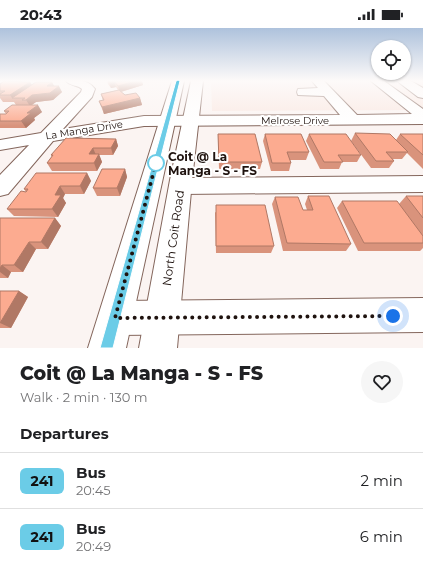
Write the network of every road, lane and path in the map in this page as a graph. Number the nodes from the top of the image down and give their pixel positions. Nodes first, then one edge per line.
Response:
1 (86, 96) edge
2 (174, 96) edge
3 (194, 96) edge
4 (332, 96) edge
5 (397, 96) edge
6 (423, 116) edge
7 (423, 119) edge
8 (353, 120) junction
9 (168, 121) junction
10 (190, 121) junction
11 (48, 136) junction
12 (0, 145) edge
13 (423, 184) edge
14 (180, 186) junction
15 (0, 188) edge
16 (423, 315) edge
17 (111, 333) edge
18 (160, 333) edge

1 - 11 street
2 - 9 street
3 - 10 street, North Coit Road
4 - 8 street
5 - 6 street
7 - 8 street, Melrose Drive
8 - 10 street, Melrose Drive
9 - 10 street, Melrose Drive
9 - 11 street, La Manga Drive
9 - 17 street
10 - 14 street, North Coit Road
11 - 12 street, La Manga Drive
11 - 15 street
13 - 14 street
14 - 18 street, North Coit Road
16 - 18 street
17 - 18 street

